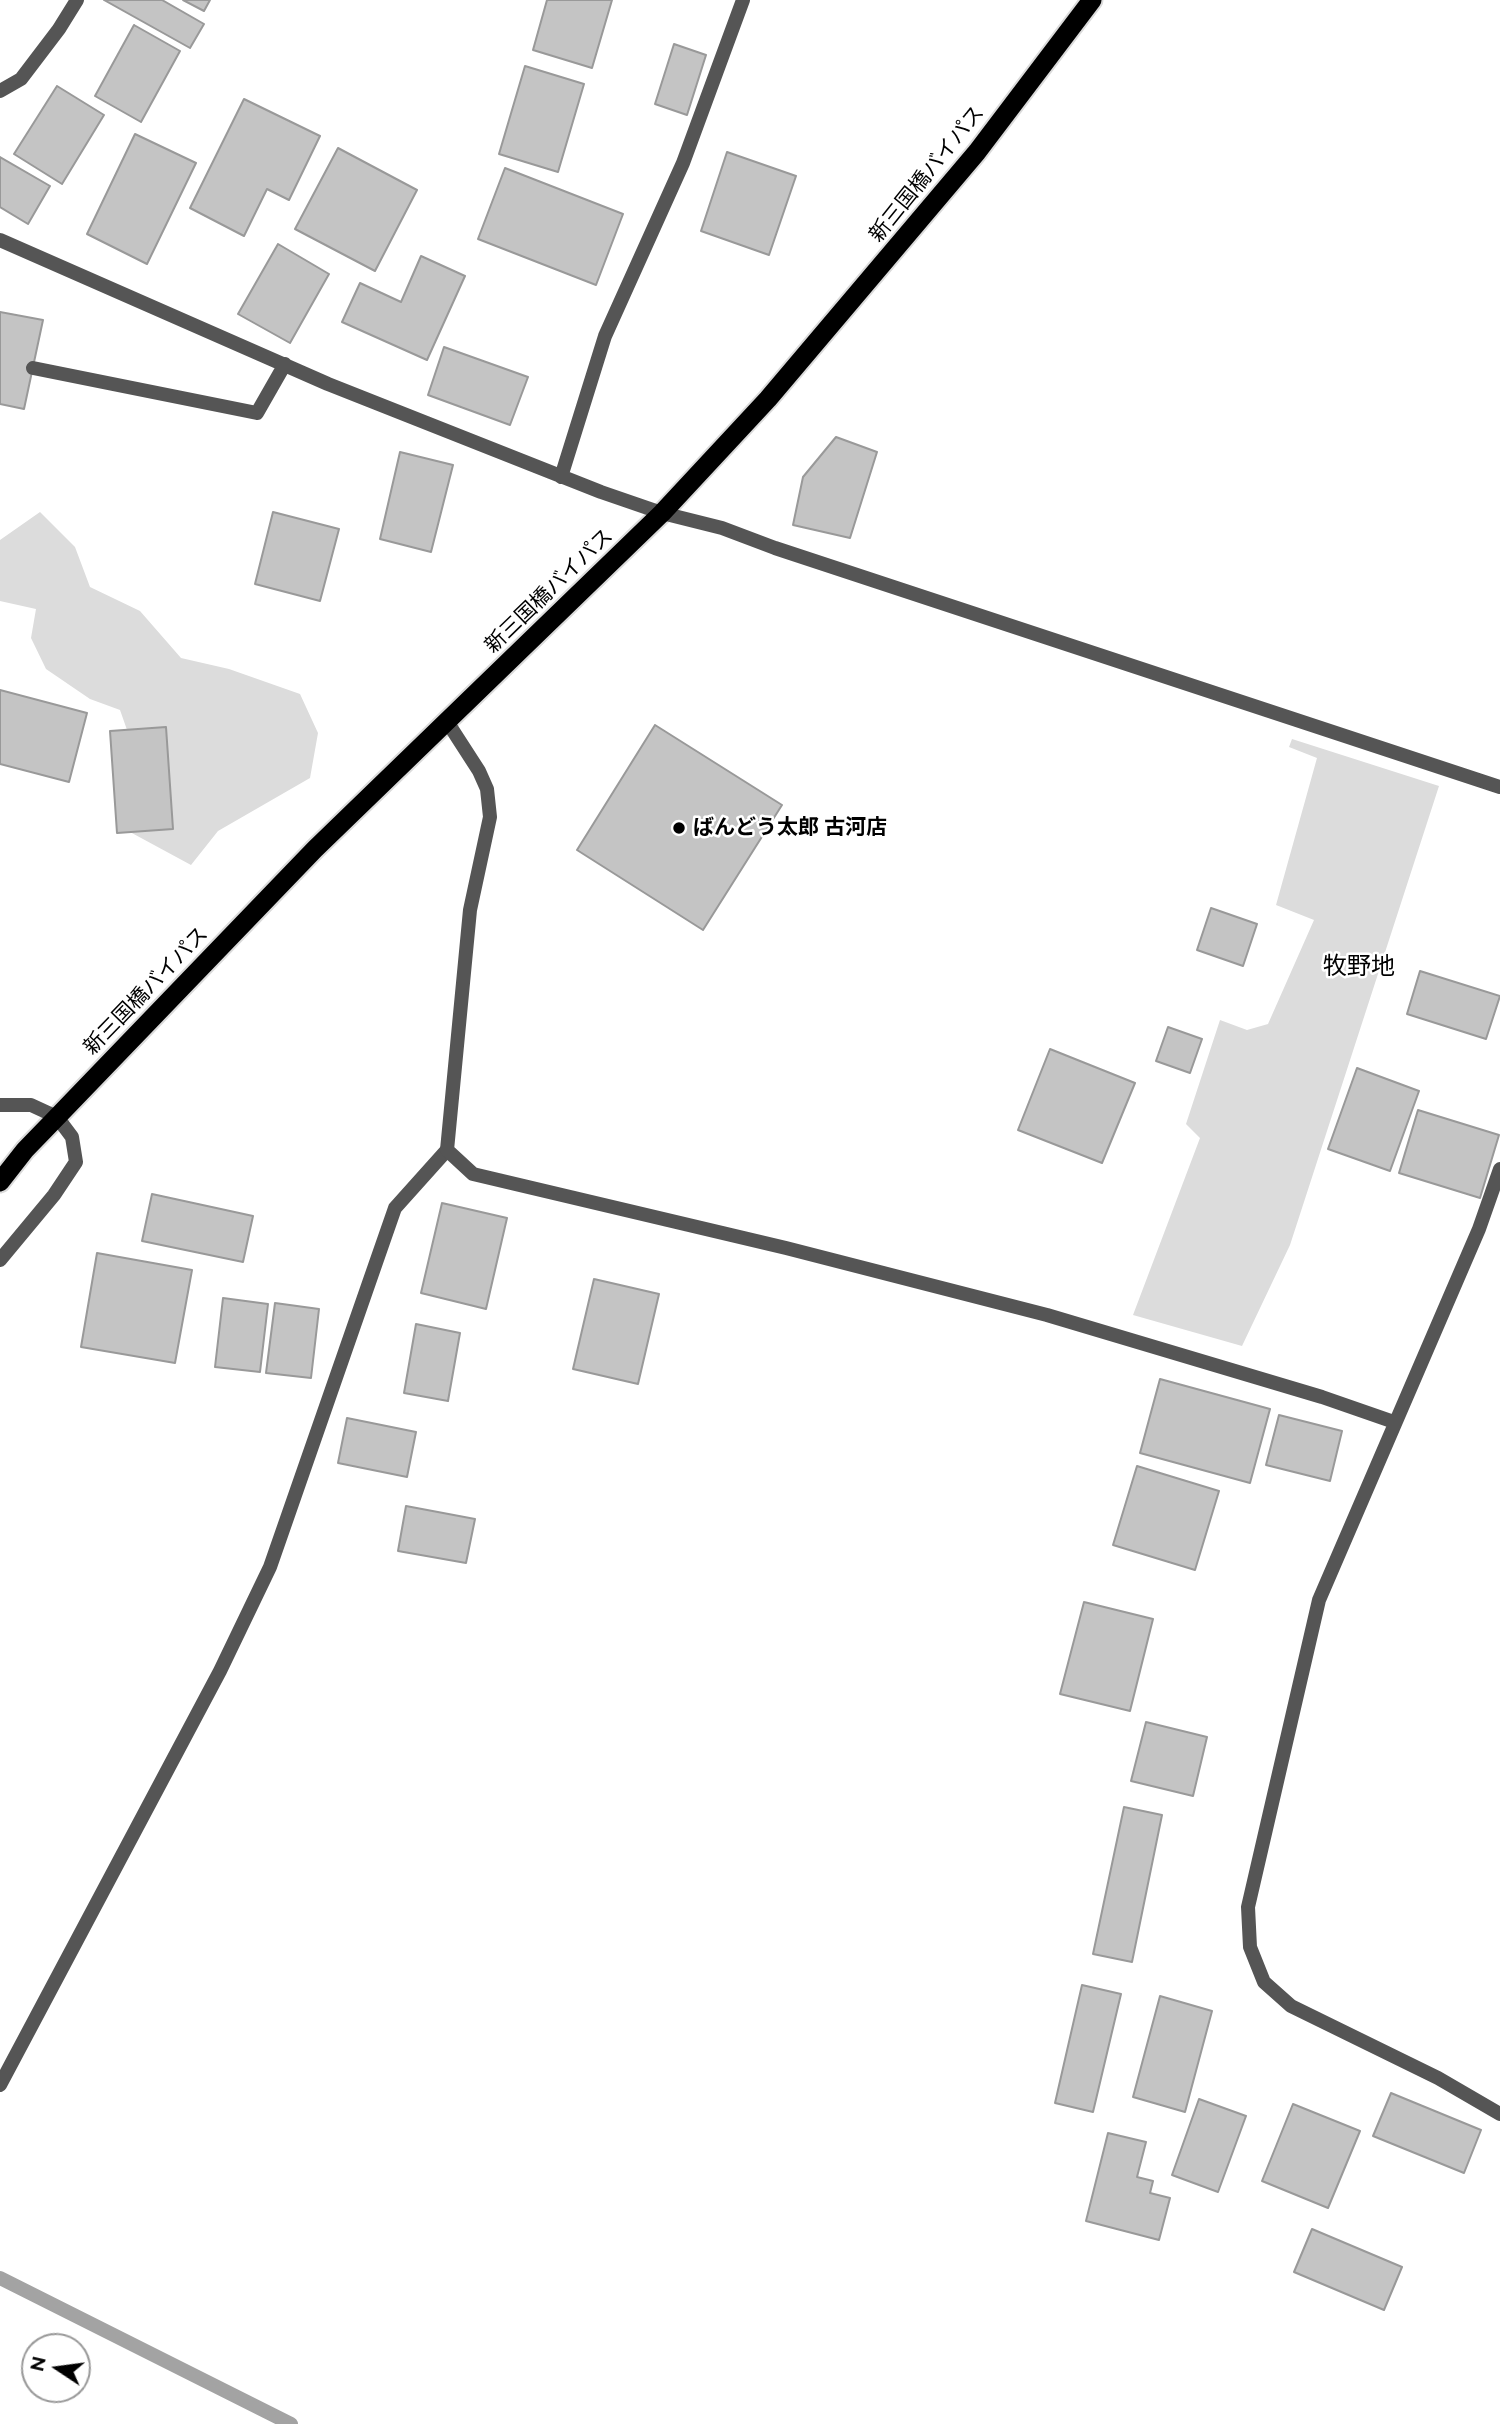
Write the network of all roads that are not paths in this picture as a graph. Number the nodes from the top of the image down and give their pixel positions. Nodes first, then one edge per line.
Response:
1 (77, 0) edge
2 (743, 0) edge
3 (1092, 0) edge
4 (0, 91) edge
5 (0, 240) edge
6 (285, 364) junction
7 (33, 368) dead end
8 (561, 477) junction
9 (662, 513) junction
10 (448, 723) junction
11 (1500, 787) edge
12 (0, 1105) edge
13 (57, 1117) junction
14 (447, 1150) junction
15 (1500, 1169) edge
16 (0, 1182) edge
17 (0, 1260) edge
18 (1394, 1422) junction
19 (0, 2085) edge
20 (1500, 2114) edge

1 - 4 street
2 - 8 street
3 - 9 highway, 新三国橋バイパス
5 - 6 street
6 - 7 street
6 - 8 street
8 - 9 street
9 - 10 highway, 新三国橋バイパス
9 - 11 street
10 - 13 highway, 新三国橋バイパス
10 - 14 street
12 - 13 street
13 - 16 highway, 新三国橋バイパス
13 - 17 street
14 - 18 street
14 - 19 street
15 - 18 street
18 - 20 street

